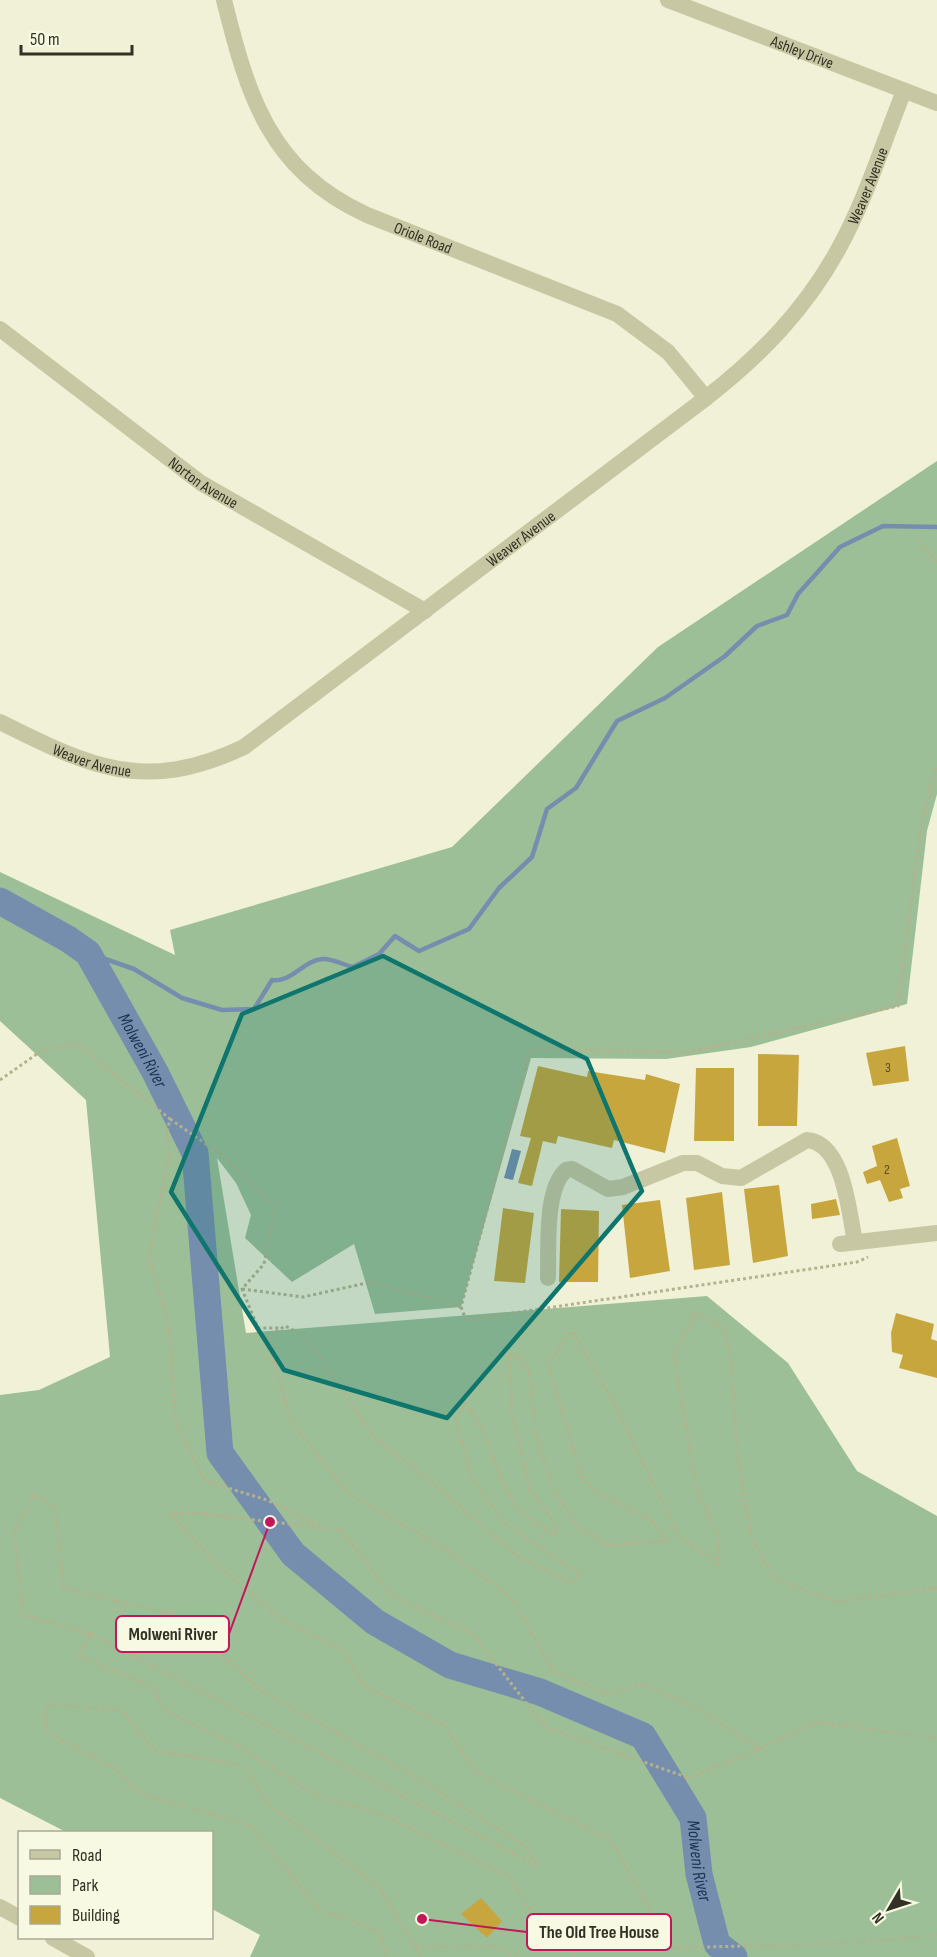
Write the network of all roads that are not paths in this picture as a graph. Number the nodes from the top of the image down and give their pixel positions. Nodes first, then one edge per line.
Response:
1 (224, 0) edge
2 (668, 0) edge
3 (704, 6) edge
4 (904, 91) junction
5 (937, 103) edge
6 (0, 329) edge
7 (706, 398) junction
8 (425, 611) junction
9 (0, 722) edge
10 (937, 1233) edge
11 (548, 1278) dead end
12 (0, 1907) edge
13 (18, 1917) edge
14 (55, 1939) edge
15 (87, 1957) edge

1 - 7 street, Oriole Road
2 - 3 street, Ashley Drive
3 - 4 street, Ashley Drive
4 - 5 street, Ashley Drive
4 - 7 street, Weaver Avenue
6 - 8 street, Norton Avenue
7 - 8 street, Weaver Avenue
8 - 9 street, Weaver Avenue
10 - 11 street
12 - 13 street
14 - 15 street

